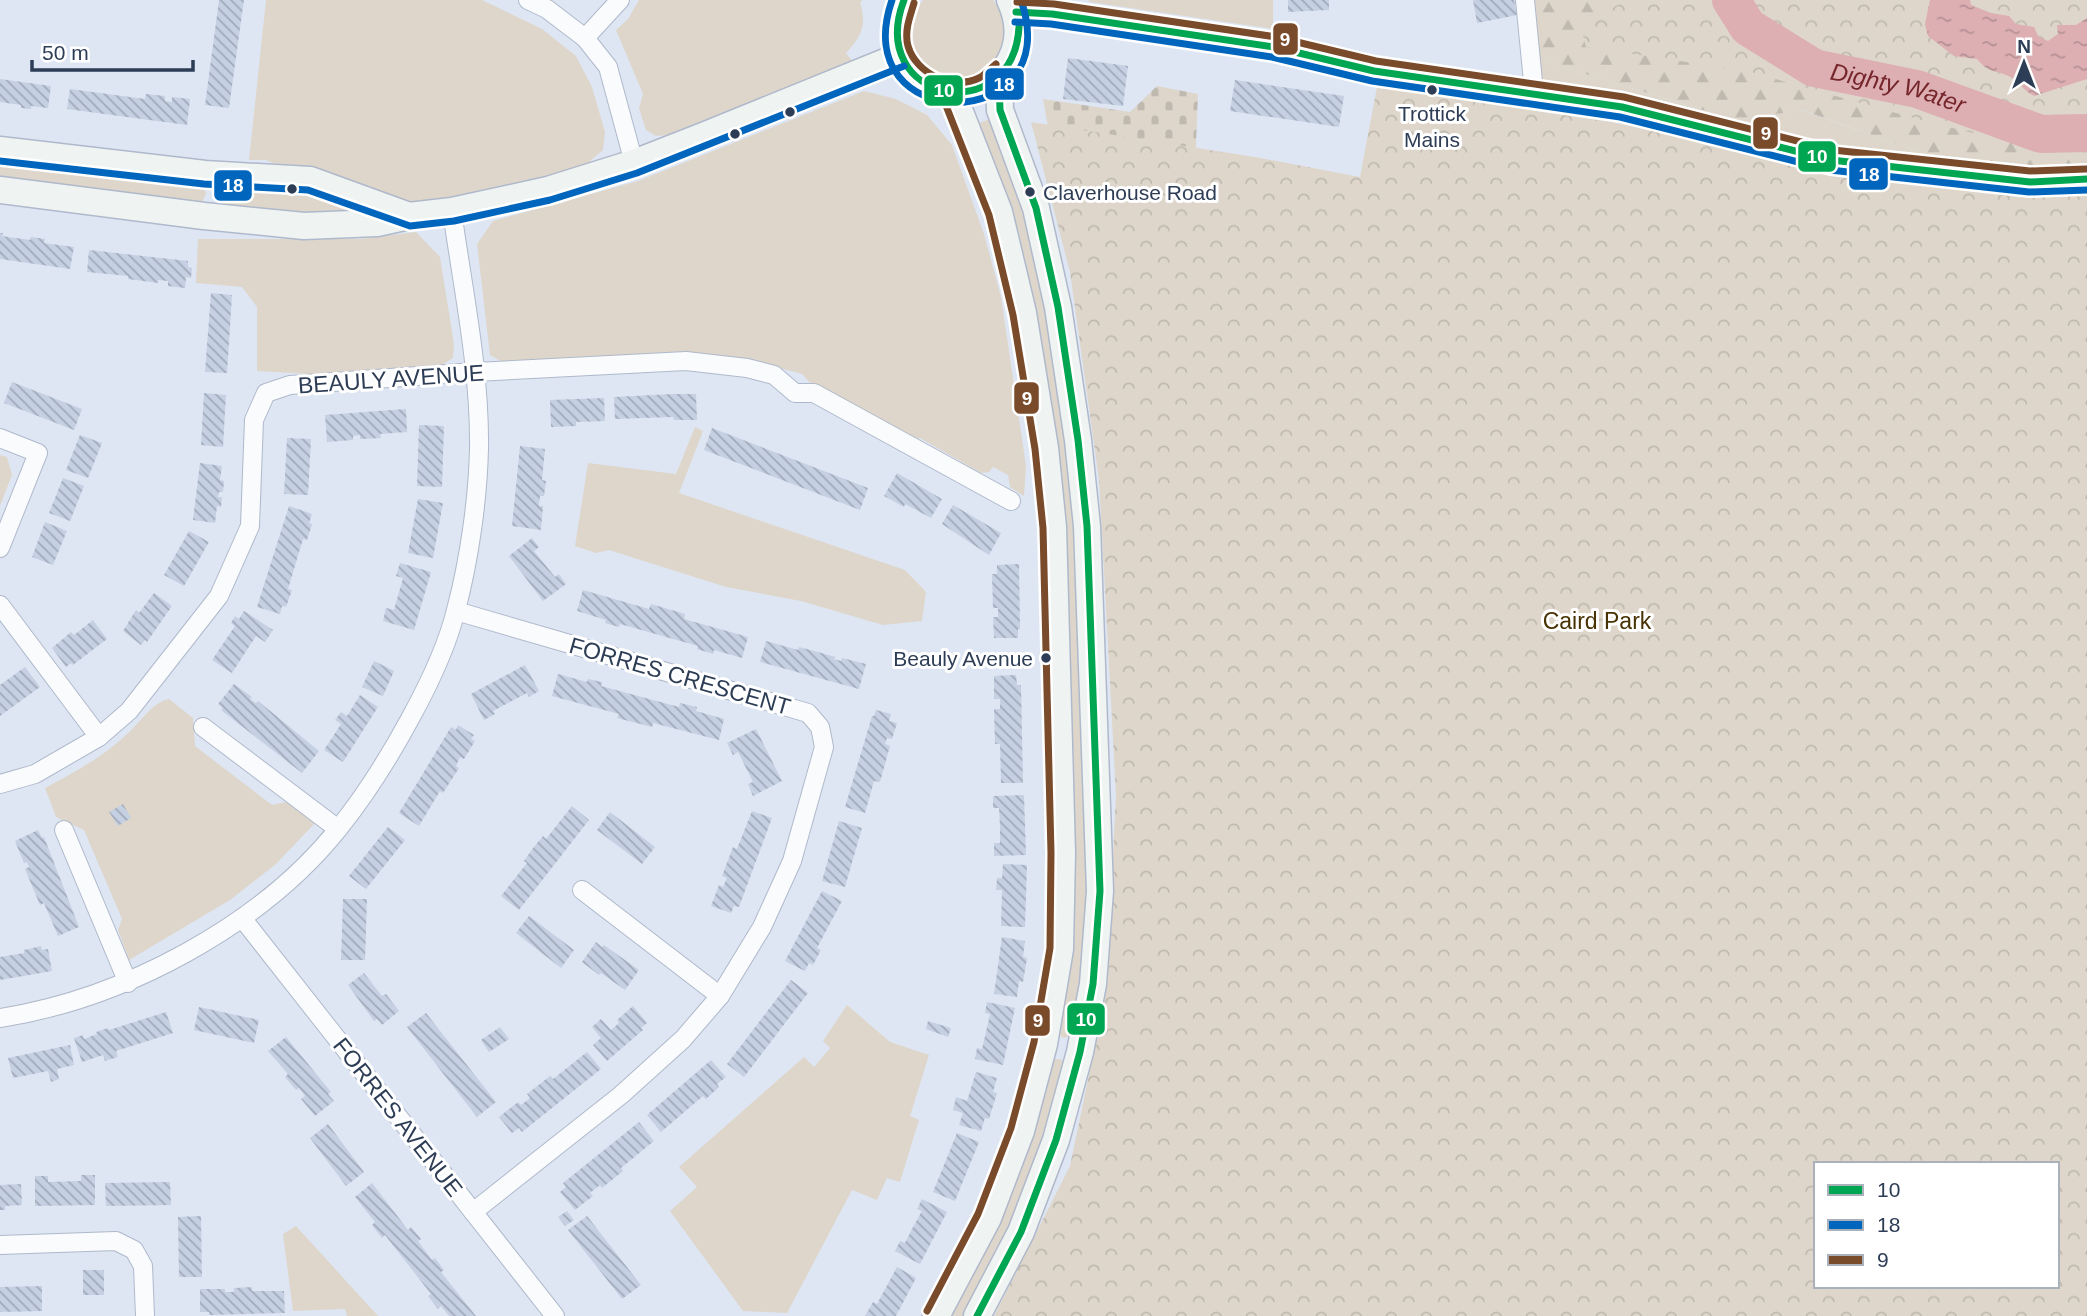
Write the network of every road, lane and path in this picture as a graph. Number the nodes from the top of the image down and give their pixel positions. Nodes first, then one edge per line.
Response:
1 (528, 0) edge
2 (620, 0) edge
3 (904, 0) edge
4 (1525, 0) edge
5 (1024, 6) edge
6 (585, 38) junction
7 (900, 56) junction
8 (999, 77) junction
9 (1534, 92) junction
10 (953, 93) junction
11 (0, 150) edge
12 (634, 163) junction
13 (205, 174) junction
14 (2087, 179) edge
15 (0, 190) edge
16 (452, 211) junction
17 (204, 216) junction
18 (409, 216) junction
19 (475, 372) junction
20 (0, 438) edge
21 (1000, 473) dead end
22 (991, 490) junction
23 (1011, 501) dead end
24 (0, 548) edge
25 (0, 605) edge
26 (456, 611) junction
27 (203, 727) dead end
28 (99, 737) junction
29 (0, 784) edge
30 (338, 829) junction
31 (64, 830) dead end
32 (582, 890) dead end
33 (242, 918) junction
34 (128, 982) junction
35 (720, 996) junction
36 (0, 1018) edge
37 (1044, 1044) junction
38 (1080, 1052) junction
39 (473, 1212) junction
40 (0, 1245) edge
41 (145, 1316) edge
42 (555, 1316) edge
43 (936, 1316) edge
44 (977, 1316) edge

1 - 6 street
2 - 6 street
3 - 7 street
4 - 9 street
5 - 8 street
5 - 9 street
6 - 12 street
7 - 10 street
7 - 12 street
8 - 10 street
8 - 38 street
9 - 14 street
10 - 37 street
11 - 13 street
12 - 16 street
13 - 17 street
13 - 18 street
15 - 17 street
16 - 18 street
16 - 19 street
17 - 18 street
19 - 22 street, BEAULY AVENUE
19 - 26 street
19 - 28 street, BEAULY AVENUE
20 - 24 street
21 - 22 street
22 - 23 street, BEAULY AVENUE
25 - 28 street
26 - 30 street
26 - 35 street, FORRES CRESCENT
27 - 30 street
28 - 29 street, BEAULY AVENUE
30 - 33 street
31 - 34 street
32 - 35 street
33 - 34 street
33 - 39 street, FORRES AVENUE
34 - 36 street
35 - 39 street, FORRES CRESCENT
37 - 38 street
37 - 43 street
38 - 44 street
39 - 42 street, FORRES AVENUE
40 - 41 street

